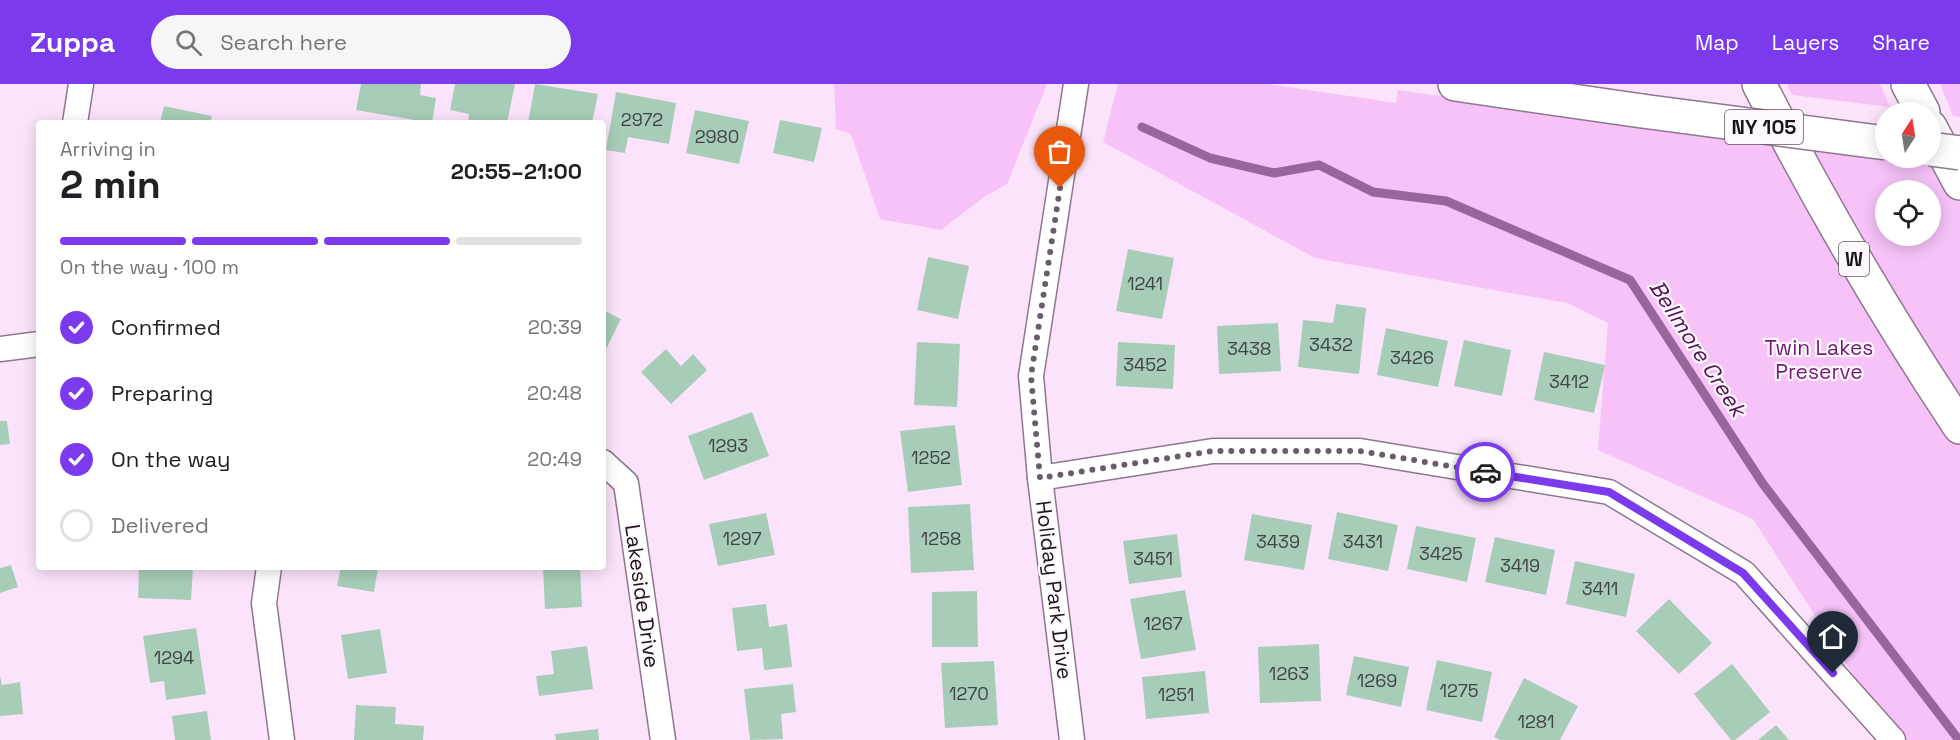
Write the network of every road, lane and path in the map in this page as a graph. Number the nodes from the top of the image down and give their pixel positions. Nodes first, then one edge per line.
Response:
1 (81, 84) edge
2 (1076, 84) edge
3 (1455, 84) edge
4 (1759, 84) edge
5 (1908, 84) edge
6 (1918, 102) edge
7 (75, 120) edge
8 (1875, 142) edge
9 (1941, 148) edge
10 (1941, 150) edge
11 (1960, 153) edge
12 (1960, 183) edge
13 (36, 344) edge
14 (0, 349) edge
15 (1960, 427) edge
16 (606, 465) edge
17 (1040, 478) junction
18 (269, 570) edge
19 (282, 740) edge
20 (663, 740) edge
21 (1072, 740) edge
22 (1893, 740) edge

1 - 7 street
2 - 17 street, Holiday Park Drive
3 - 8 main road, NY 105, bridge
4 - 15 main road, W
5 - 6 main road
9 - 12 main road
10 - 11 main road, bridge
13 - 14 street
16 - 20 street, Lakeside Drive
17 - 21 street, Holiday Park Drive
17 - 22 street
18 - 19 street

